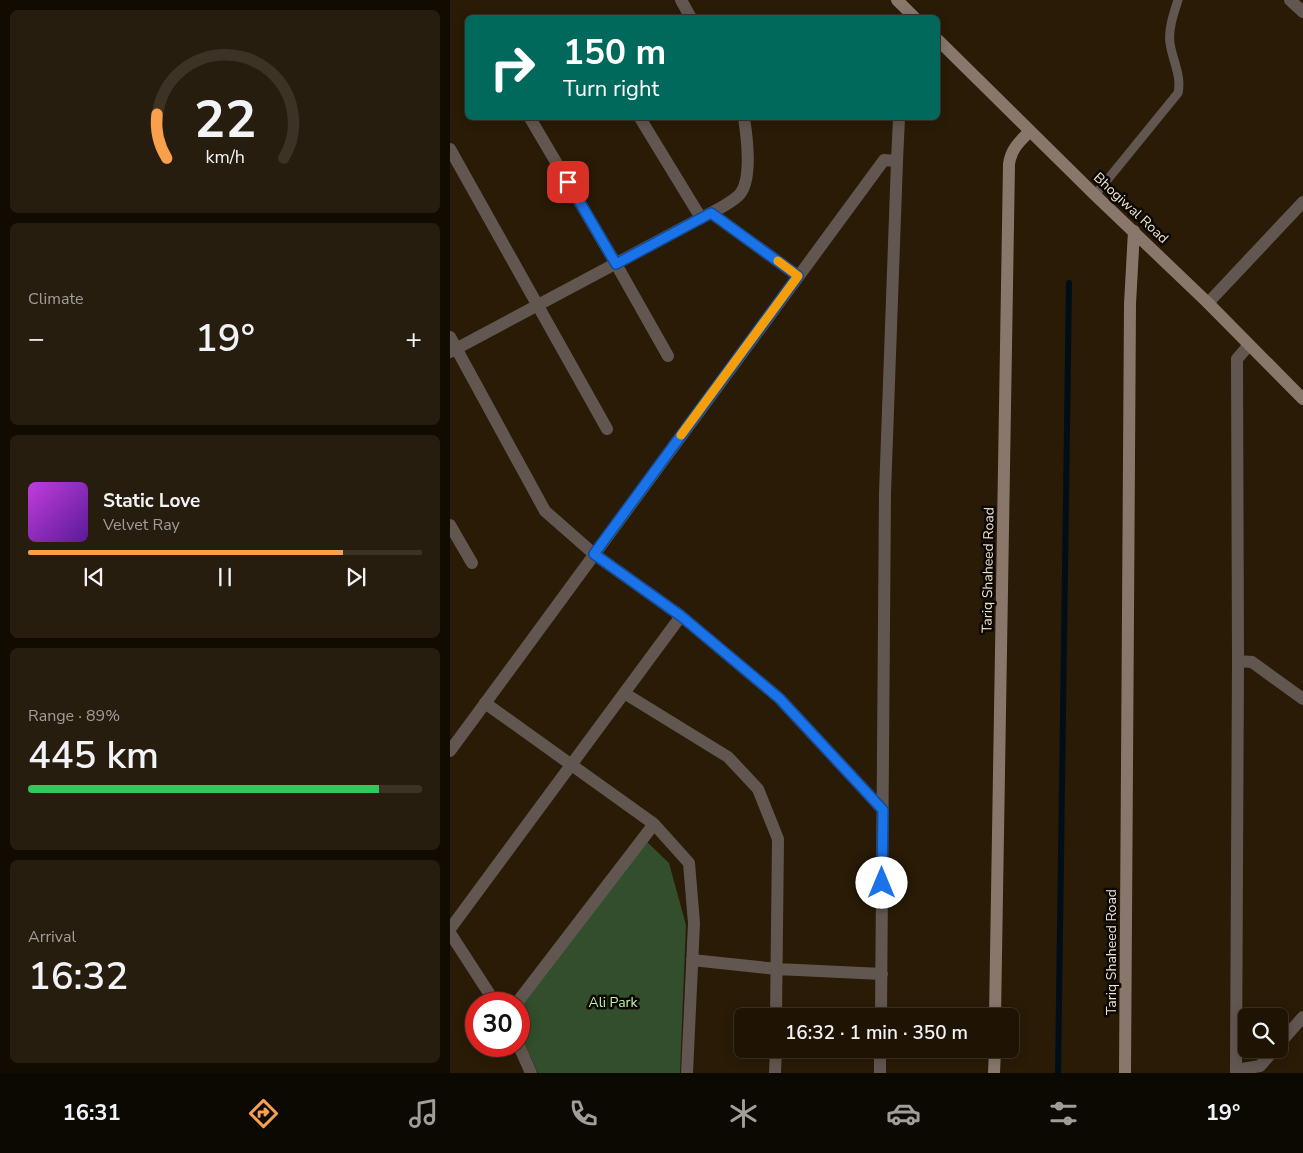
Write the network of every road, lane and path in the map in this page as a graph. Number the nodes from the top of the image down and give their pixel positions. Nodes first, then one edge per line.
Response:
1 (681, 0) edge
2 (897, 0) edge
3 (1178, 0) edge
4 (1290, 0) edge
5 (1303, 12) edge
6 (689, 15) edge
7 (912, 15) edge
8 (940, 42) edge
9 (531, 120) edge
10 (641, 120) edge
11 (744, 120) edge
12 (899, 120) edge
13 (1030, 130) junction
14 (450, 149) edge
15 (897, 161) junction
16 (1095, 195) junction
17 (1303, 202) edge
18 (706, 216) junction
19 (1134, 231) junction
20 (616, 264) junction
21 (798, 276) junction
22 (1208, 303) junction
23 (537, 306) junction
24 (1249, 345) junction
25 (452, 346) edge
26 (668, 356) dead end
27 (1303, 399) edge
28 (607, 428) dead end
29 (450, 525) edge
30 (594, 554) junction
31 (472, 563) dead end
32 (681, 616) junction
33 (1238, 661) junction
34 (624, 693) junction
35 (1303, 699) edge
36 (485, 703) junction
37 (450, 750) edge
38 (570, 765) junction
39 (883, 810) junction
40 (654, 824) junction
41 (450, 929) edge
42 (450, 933) edge
43 (692, 960) junction
44 (777, 969) junction
45 (882, 974) junction
46 (488, 992) edge
47 (525, 992) edge
48 (776, 1008) edge
49 (881, 1008) edge
50 (995, 1008) edge
51 (1303, 1017) edge
52 (1288, 1034) edge
53 (524, 1057) edge
54 (776, 1058) edge
55 (880, 1058) edge
56 (995, 1058) edge
57 (1267, 1058) edge
58 (1236, 1072) edge
59 (531, 1073) edge
60 (687, 1073) edge
61 (775, 1073) edge
62 (880, 1073) edge
63 (994, 1073) edge
64 (1125, 1073) edge

1 - 6 street
2 - 7 main road
3 - 16 lane
4 - 5 street
8 - 13 main road, Bhogiwal Road
9 - 20 street
10 - 18 street
11 - 18 street
12 - 15 street
13 - 16 main road, Bhogiwal Road
13 - 50 main road, Tariq Shaheed Road
14 - 23 street
15 - 21 street
15 - 39 street
16 - 19 main road, Bhogiwal Road
17 - 22 street
18 - 20 street
18 - 21 street
19 - 22 main road, Bhogiwal Road
19 - 64 main road, Tariq Shaheed Road
20 - 23 street
20 - 26 street
21 - 30 street
22 - 24 main road, Bhogiwal Road
23 - 25 street
23 - 28 street
24 - 27 main road, Bhogiwal Road
24 - 33 street
25 - 30 street
29 - 31 street
30 - 32 street
30 - 36 street
32 - 34 street
32 - 39 street
33 - 35 street
33 - 58 street
34 - 38 street
34 - 44 street
36 - 37 street
36 - 38 street
38 - 40 street
38 - 41 street
39 - 45 street
40 - 43 street
40 - 47 street
42 - 46 street
43 - 44 street
43 - 60 street
44 - 45 street
44 - 48 street
45 - 49 street
51 - 52 street
53 - 59 street
54 - 61 street
55 - 62 street
56 - 63 main road
57 - 58 street

